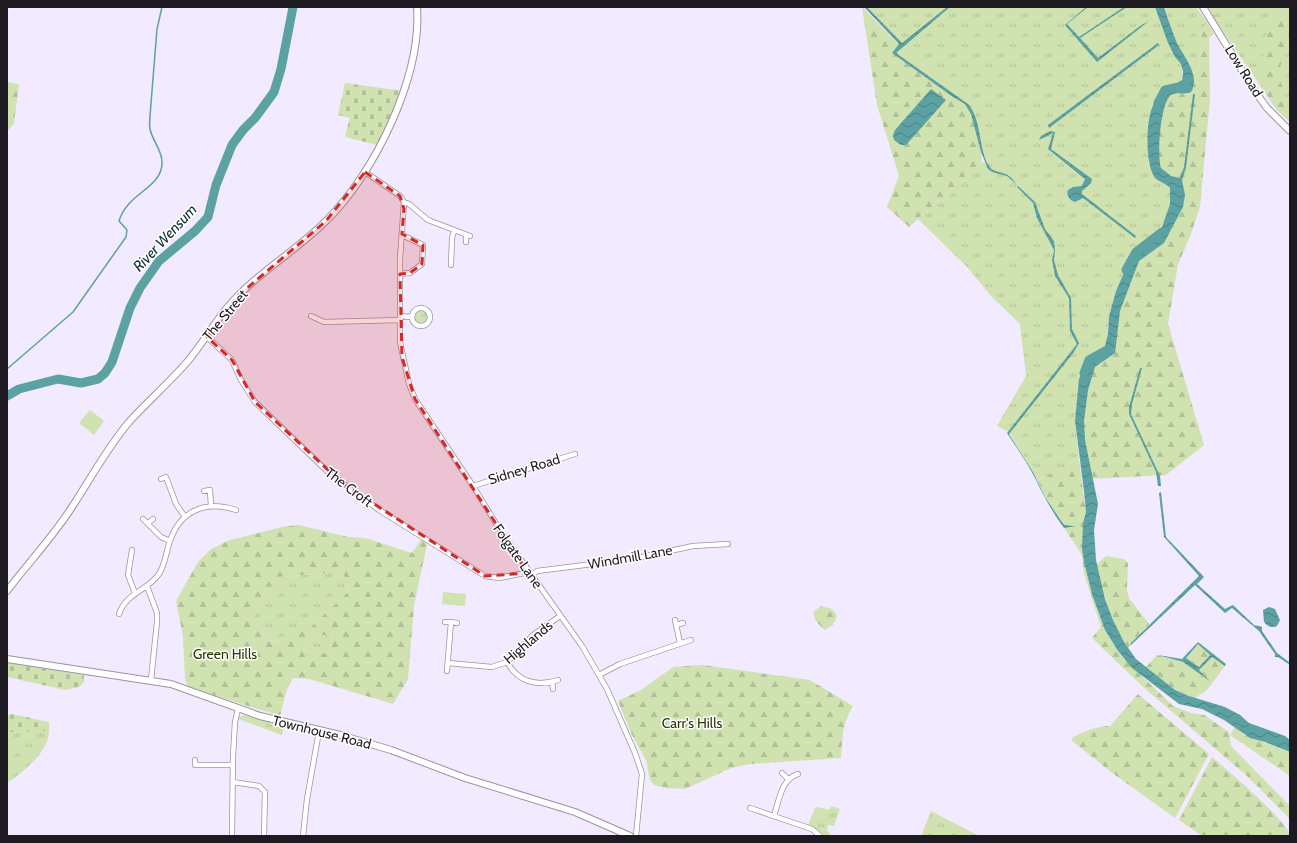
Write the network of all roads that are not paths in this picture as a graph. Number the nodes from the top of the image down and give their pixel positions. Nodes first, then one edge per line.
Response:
1 (417, 7) edge
2 (1203, 7) edge
3 (1290, 131) edge
4 (365, 172) junction
5 (404, 202) junction
6 (454, 231) junction
7 (402, 235) junction
8 (466, 242) dead end
9 (451, 265) dead end
10 (400, 274) junction
11 (315, 317) dead end
12 (411, 317) junction
13 (400, 318) junction
14 (207, 337) junction
15 (576, 454) dead end
16 (166, 477) dead end
17 (473, 486) junction
18 (210, 490) junction
19 (216, 490) dead end
20 (204, 491) dead end
21 (211, 506) junction
22 (236, 510) dead end
23 (185, 517) junction
24 (143, 518) dead end
25 (153, 518) dead end
26 (148, 523) junction
27 (170, 541) junction
28 (728, 544) dead end
29 (126, 554) dead end
30 (531, 573) junction
31 (147, 586) junction
32 (7, 592) edge
33 (135, 593) junction
34 (119, 614) dead end
35 (560, 616) junction
36 (445, 622) dead end
37 (451, 622) junction
38 (458, 623) dead end
39 (682, 623) dead end
40 (691, 640) dead end
41 (680, 644) junction
42 (7, 659) edge
43 (507, 662) junction
44 (448, 663) junction
45 (447, 672) dead end
46 (599, 675) junction
47 (151, 680) junction
48 (558, 680) dead end
49 (552, 682) junction
50 (553, 688) dead end
51 (238, 710) junction
52 (319, 731) junction
53 (195, 765) dead end
54 (233, 765) junction
55 (782, 773) dead end
56 (798, 774) dead end
57 (788, 779) junction
58 (233, 782) junction
59 (750, 808) dead end
60 (774, 816) junction
61 (232, 836) edge
62 (264, 836) edge
63 (303, 836) edge
64 (630, 836) edge
65 (636, 836) edge
66 (820, 836) edge

1 - 4 street, The Street
2 - 3 street, Low Road
4 - 5 street
4 - 14 street, The Street
5 - 6 street
5 - 7 street, Folgate Lane
6 - 8 street
6 - 9 street
7 - 10 street, Folgate Lane
7 - 10 street
10 - 13 street, Folgate Lane
11 - 13 street
12 - 12 street
12 - 13 street
13 - 17 street, Folgate Lane
14 - 30 street, The Croft
14 - 32 street, The Street
15 - 17 street, Sidney Road
16 - 23 street
17 - 30 street, Folgate Lane
18 - 19 street
18 - 20 street
18 - 21 street
21 - 22 street
21 - 23 street
23 - 27 street
24 - 26 street
25 - 26 street
26 - 27 street
27 - 31 street
28 - 30 street, Windmill Lane
29 - 33 street
30 - 35 street, Folgate Lane
31 - 33 street
31 - 47 street
33 - 34 street
35 - 43 street, Highlands
35 - 46 street, Folgate Lane
36 - 37 street
37 - 38 street
37 - 44 street
39 - 41 street
40 - 41 street
41 - 46 street
42 - 47 street, Townhouse Road
43 - 44 street, Highlands
43 - 49 street
44 - 45 street
46 - 65 street, Folgate Lane
47 - 51 street, Townhouse Road
48 - 49 street
49 - 50 street
51 - 52 street, Townhouse Road
51 - 54 street
52 - 63 street
52 - 64 street, Townhouse Road
53 - 54 street
54 - 58 street
55 - 57 street
56 - 57 street
57 - 60 street
58 - 61 street
58 - 62 street
59 - 60 street
60 - 66 street

